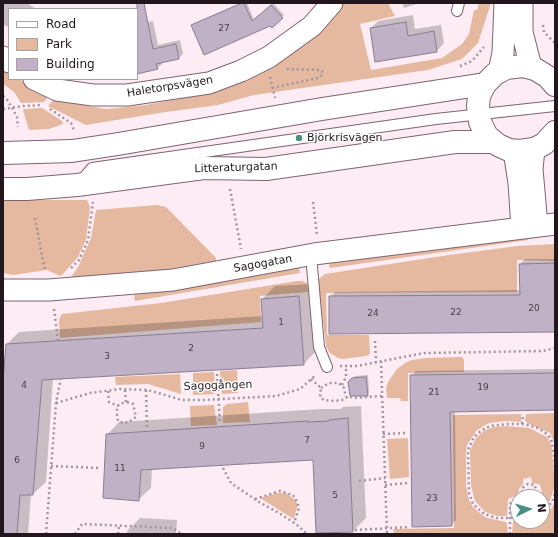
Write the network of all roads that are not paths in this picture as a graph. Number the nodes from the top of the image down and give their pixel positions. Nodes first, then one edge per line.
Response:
1 (332, 3) edge
2 (505, 3) edge
3 (522, 3) edge
4 (547, 77) edge
5 (492, 78) junction
6 (36, 80) edge
7 (555, 106) edge
8 (478, 114) junction
9 (554, 135) edge
10 (493, 142) junction
11 (524, 150) junction
12 (3, 153) edge
13 (81, 155) junction
14 (77, 185) junction
15 (3, 190) edge
16 (538, 226) edge
17 (315, 254) junction
18 (3, 290) edge
19 (327, 367) road end

1 - 6 street, Haletorpsvägen
2 - 5 street
3 - 4 street
4 - 5 street
5 - 8 street
5 - 13 street
7 - 8 lane
8 - 10 street
8 - 13 lane
9 - 11 street
10 - 11 street, Litteraturgatan
10 - 14 street, Litteraturgatan
11 - 16 street, Sagogatan
12 - 13 street
13 - 14 lane
14 - 15 street, Litteraturgatan
16 - 17 street, Sagogatan
17 - 18 street, Sagogatan
17 - 19 lane

